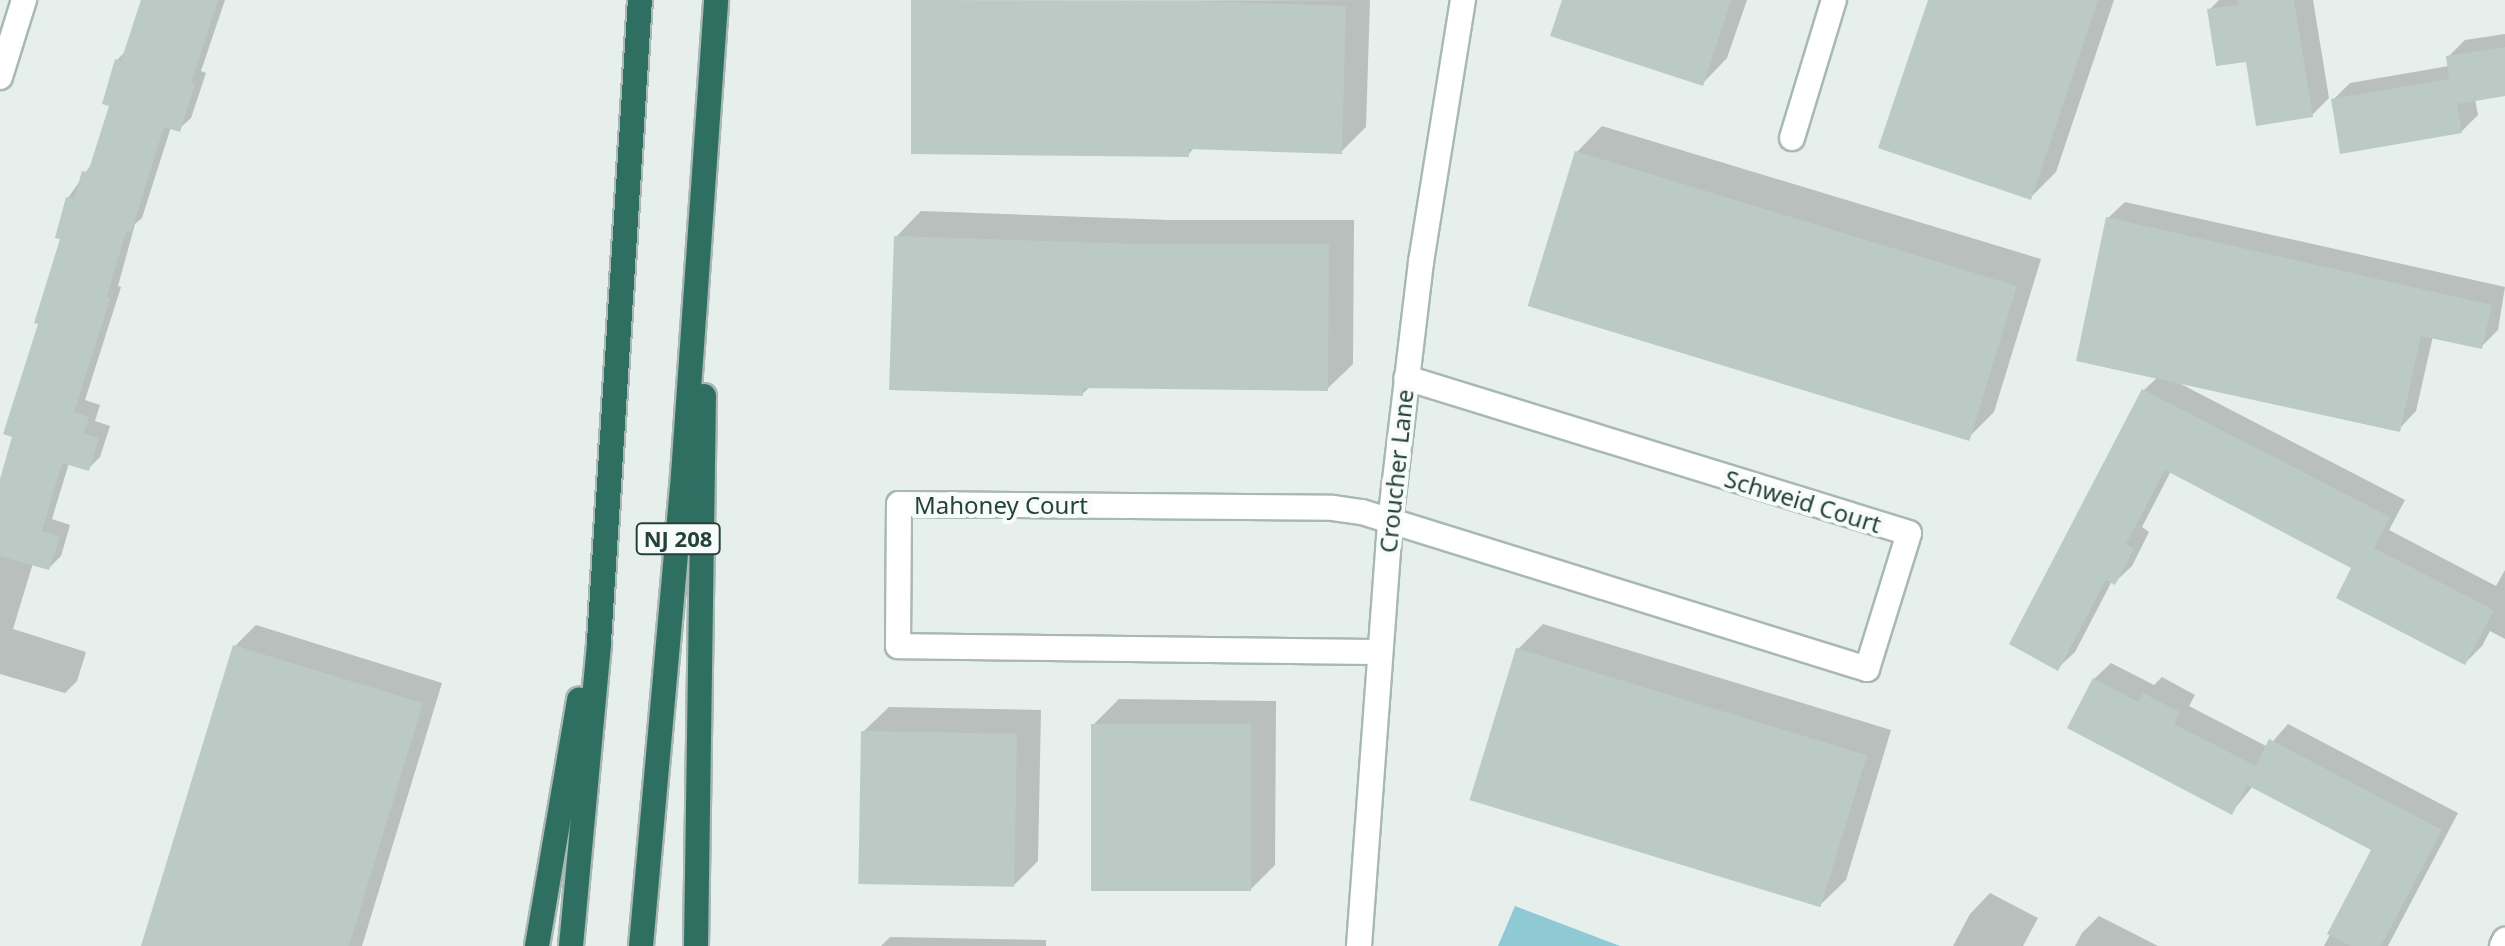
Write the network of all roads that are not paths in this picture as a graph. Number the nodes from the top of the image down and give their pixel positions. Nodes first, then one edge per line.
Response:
1 (24, 0) edge
2 (640, 0) edge
3 (716, 0) edge
4 (1463, 0) edge
5 (1834, 0) edge
6 (0, 77) edge
7 (708, 132) junction
8 (1792, 138) dead end
9 (1406, 378) junction
10 (1390, 522) junction
11 (605, 556) junction
12 (1380, 652) junction
13 (2505, 940) edge
14 (537, 946) edge
15 (571, 946) edge
16 (641, 946) edge
17 (696, 946) edge
18 (1359, 946) edge
19 (2502, 946) edge

1 - 6 street
2 - 11 highway, NJ 208
3 - 7 highway, NJ 208
4 - 9 street, Croucher Lane
5 - 8 street
7 - 16 highway, NJ 208
7 - 17 highway
9 - 10 street, Croucher Lane
9 - 10 street, Schweid Court
10 - 12 street, Croucher Lane
10 - 12 street, Mahoney Court
11 - 14 highway
11 - 15 highway, NJ 208
12 - 18 street, Croucher Lane
13 - 19 street

